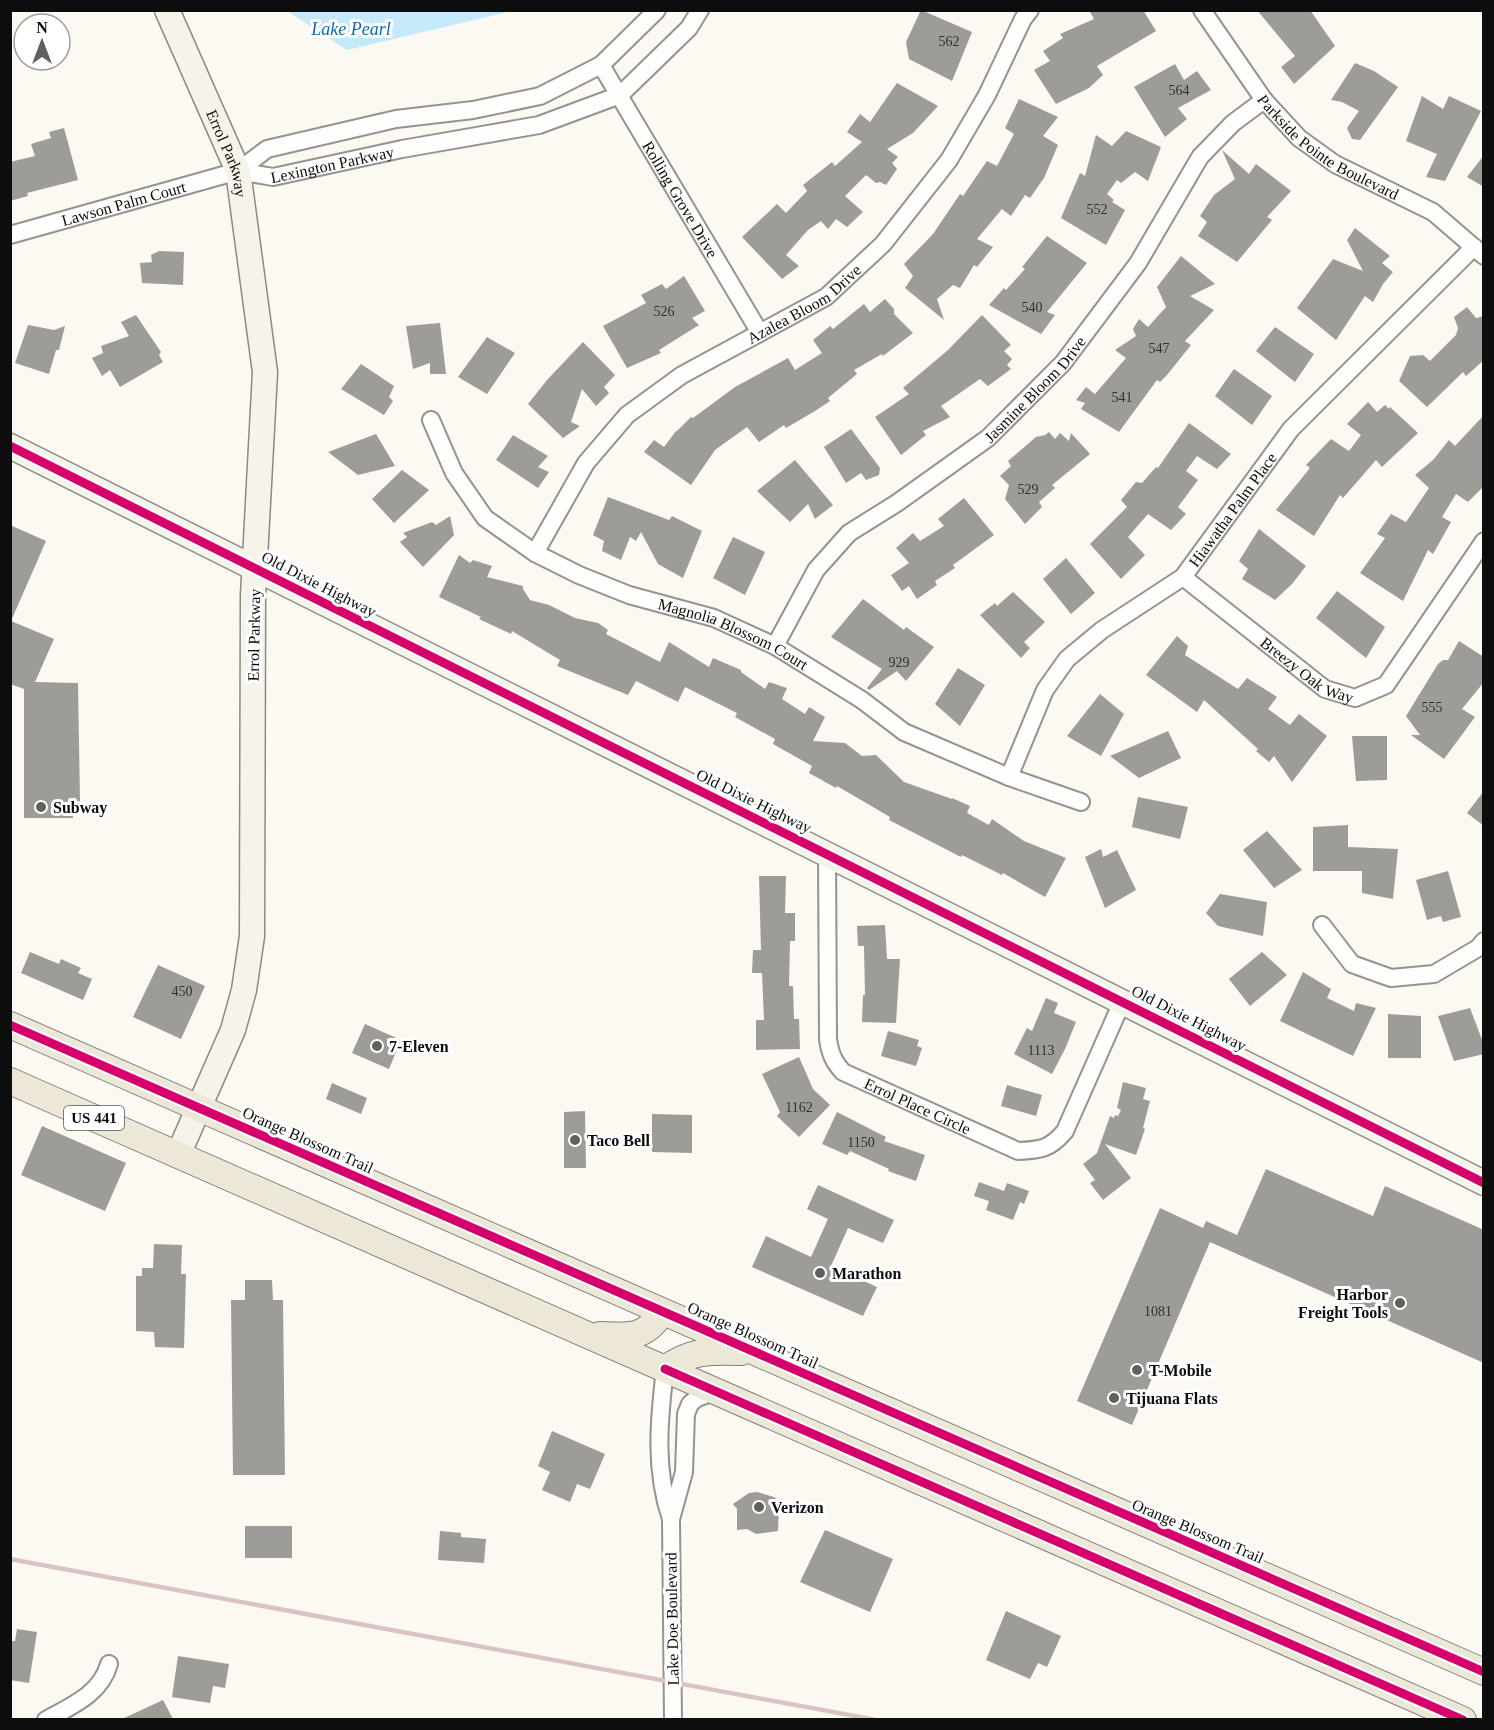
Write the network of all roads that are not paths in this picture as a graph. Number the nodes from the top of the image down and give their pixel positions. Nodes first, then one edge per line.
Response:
1 (167, 10) edge
2 (657, 10) edge
3 (700, 10) edge
4 (1030, 10) edge
5 (1202, 10) edge
6 (601, 64) junction
7 (620, 95) junction
8 (1264, 100) junction
9 (238, 171) junction
10 (10, 235) edge
11 (1479, 251) edge
12 (760, 333) junction
13 (431, 420) dead end
14 (10, 446) edge
15 (1484, 541) edge
16 (535, 553) junction
17 (255, 568) junction
18 (1183, 577) junction
19 (775, 646) junction
20 (1009, 777) junction
21 (1081, 802) dead end
22 (827, 854) junction
23 (1322, 925) dead end
24 (1484, 941) edge
25 (1122, 1002) junction
26 (10, 1025) edge
27 (10, 1081) edge
28 (198, 1108) junction
29 (178, 1155) junction
30 (1484, 1183) edge
31 (662, 1312) junction
32 (588, 1335) junction
33 (754, 1352) junction
34 (665, 1369) junction
35 (724, 1394) junction
36 (671, 1519) junction
37 (109, 1664) dead end
38 (1484, 1672) edge
39 (46, 1719) edge
40 (673, 1719) edge
41 (1463, 1719) edge

1 - 9 street, Errol Parkway
2 - 6 street, Lexington Parkway
3 - 7 street, Lexington Parkway
4 - 12 street, Azalea Bloom Drive
5 - 8 street, Parkside Pointe Boulevard
6 - 7 street, Rolling Grove Drive
6 - 9 street, Lexington Parkway
7 - 9 street, Lexington Parkway
7 - 12 street, Rolling Grove Drive
8 - 11 street, Parkside Pointe Boulevard
8 - 19 street, Jasmine Bloom Drive
9 - 10 street, Lawson Palm Court
9 - 17 street, Errol Parkway
11 - 18 street, Hiawatha Palm Place
12 - 16 street, Azalea Bloom Drive
13 - 16 street, Magnolia Blossom Court
14 - 17 street, Old Dixie Highway
15 - 18 street, Breezy Oak Way
16 - 19 street, Magnolia Blossom Court
17 - 22 street, Old Dixie Highway
17 - 28 street, Errol Parkway
18 - 20 street, Hiawatha Palm Place
19 - 20 street, Magnolia Blossom Court
20 - 21 street, Magnolia Blossom Court
22 - 25 street, Old Dixie Highway
22 - 25 street, Errol Place Circle
23 - 24 street
25 - 30 street, Old Dixie Highway
26 - 28 main road, Orange Blossom Trail
27 - 29 main road, US 441
28 - 29 street, Errol Parkway
28 - 31 main road, Orange Blossom Trail
29 - 32 main road, US 441
31 - 32 main road
31 - 33 main road, Orange Blossom Trail
32 - 34 main road, US 441
33 - 34 main road
33 - 38 main road, Orange Blossom Trail
34 - 35 main road, US 441
34 - 36 street, Lake Doe Boulevard
35 - 36 street, Lake Doe Boulevard
35 - 41 main road, US 441
36 - 40 street, Lake Doe Boulevard
37 - 39 street

